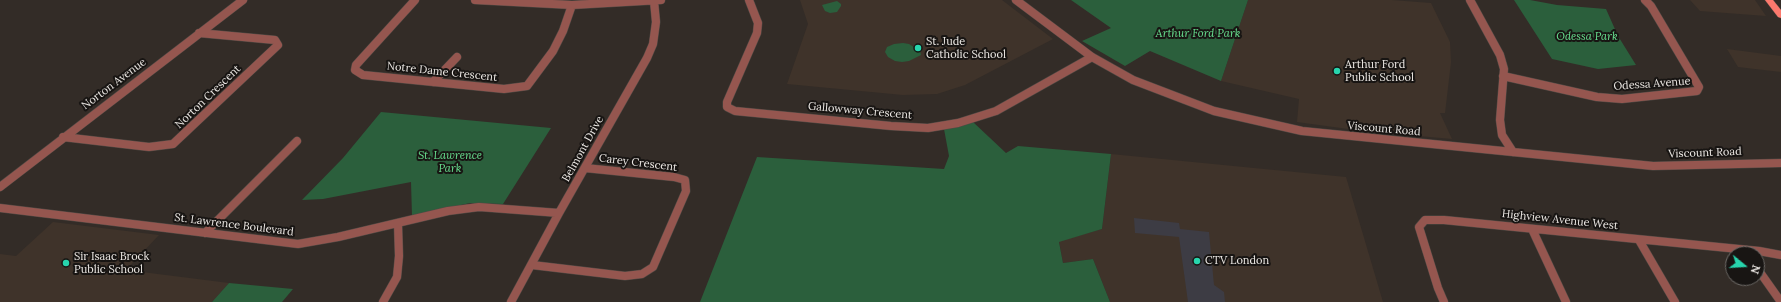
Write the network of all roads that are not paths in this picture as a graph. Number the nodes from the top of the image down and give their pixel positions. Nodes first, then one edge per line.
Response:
1 (243, 0) edge
2 (415, 0) edge
3 (475, 0) edge
4 (749, 0) edge
5 (1016, 0) edge
6 (1470, 0) edge
7 (1645, 0) edge
8 (1769, 0) edge
9 (657, 1) edge
10 (572, 5) junction
11 (1781, 15) edge
12 (199, 33) junction
13 (456, 57) dead end
14 (1092, 57) junction
15 (1503, 76) junction
16 (433, 82) junction
17 (63, 137) junction
18 (297, 141) dead end
19 (1512, 152) junction
20 (1781, 163) edge
21 (585, 168) junction
22 (0, 187) edge
23 (0, 208) edge
24 (560, 213) junction
25 (398, 224) junction
26 (1532, 229) junction
27 (205, 233) junction
28 (1639, 240) junction
29 (1725, 250) edge
30 (1765, 254) edge
31 (1781, 255) edge
32 (532, 265) junction
33 (1765, 279) edge
34 (383, 302) edge
35 (511, 302) edge
36 (1444, 302) edge
37 (1566, 302) edge
38 (1675, 302) edge
39 (1781, 302) edge

1 - 12 street, Norton Avenue
2 - 16 street, Notre Dame Crescent
3 - 10 street
4 - 14 street, Gallowway Crescent
5 - 14 street, Viscount Road
6 - 15 street
7 - 15 street, Odessa Avenue
8 - 11 main road
9 - 10 street
9 - 21 street, Belmont Drive
10 - 16 street, Notre Dame Crescent
12 - 17 street, Norton Avenue
12 - 17 street, Norton Crescent
13 - 16 street
14 - 19 street, Viscount Road
15 - 19 street
17 - 22 street, Norton Avenue
18 - 27 street
19 - 20 street, Viscount Road
21 - 24 street, Belmont Drive
21 - 32 street, Carey Crescent
23 - 27 street, St. Lawrence Boulevard
24 - 25 street, St. Lawrence Boulevard
24 - 32 street, Belmont Drive
25 - 27 street, St. Lawrence Boulevard
25 - 34 street
26 - 28 street, Highview Avenue West
26 - 36 street, Highview Avenue West
26 - 37 street
28 - 29 street, Highview Avenue West
28 - 38 street
30 - 31 street, Highview Avenue West
32 - 35 street, Belmont Drive
33 - 39 street

